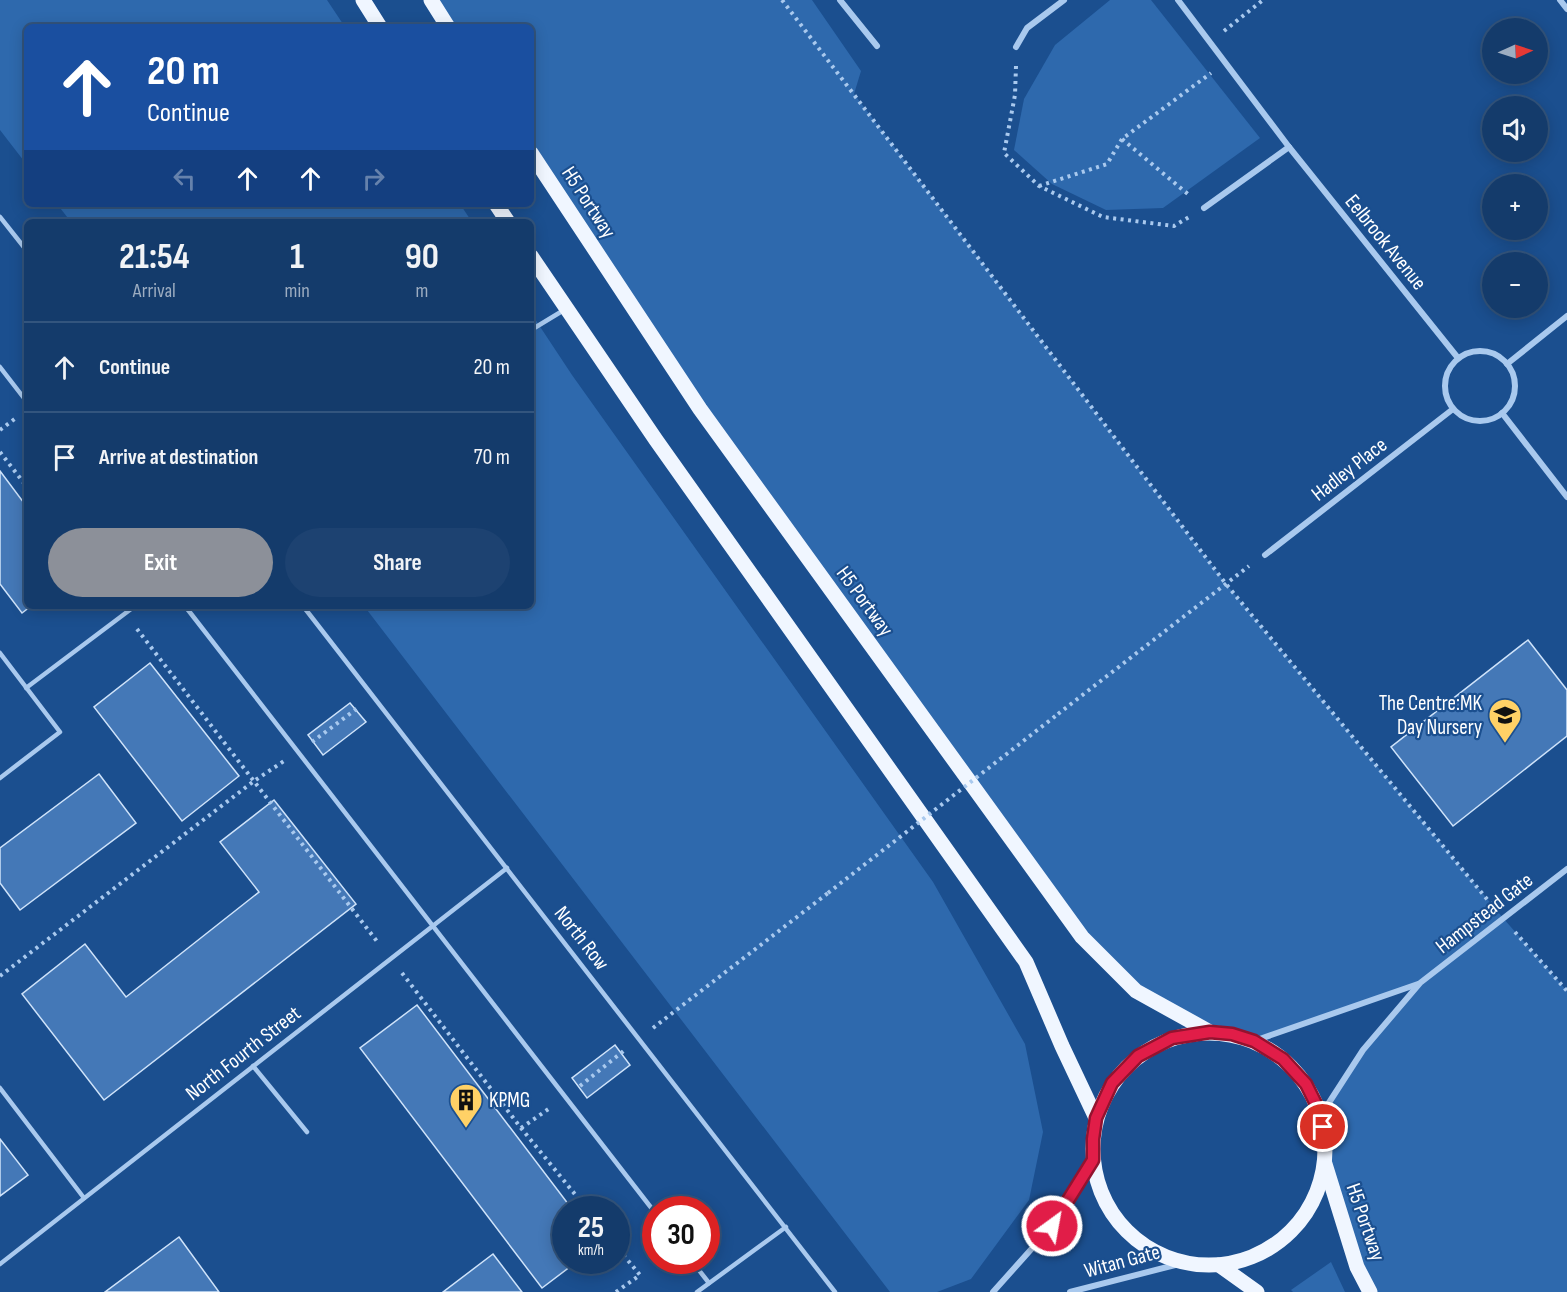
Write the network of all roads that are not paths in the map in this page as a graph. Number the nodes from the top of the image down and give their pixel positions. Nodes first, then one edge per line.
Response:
1 (363, 0) edge
2 (431, 0) edge
3 (840, 0) edge
4 (1064, 0) edge
5 (1178, 0) edge
6 (1560, 0) edge
7 (1567, 9) edge
8 (378, 24) edge
9 (446, 24) edge
10 (877, 46) dead end
11 (1016, 47) road end
12 (1288, 147) junction
13 (534, 158) edge
14 (1204, 208) road end
15 (0, 216) edge
16 (24, 247) edge
17 (534, 260) edge
18 (566, 308) junction
19 (1567, 316) edge
20 (534, 328) edge
21 (1458, 358) junction
22 (1507, 364) junction
23 (0, 367) edge
24 (24, 398) edge
25 (1453, 409) junction
26 (1502, 413) junction
27 (1567, 497) edge
28 (1264, 555) road end
29 (131, 609) edge
30 (187, 609) edge
31 (305, 609) edge
32 (0, 653) edge
33 (26, 688) junction
34 (0, 777) edge
35 (507, 868) junction
36 (1567, 869) edge
37 (433, 926) junction
38 (1420, 983) junction
39 (1210, 1032) junction
40 (1254, 1041) junction
41 (253, 1066) junction
42 (0, 1088) edge
43 (1321, 1114) junction
44 (1096, 1118) junction
45 (306, 1132) dead end
46 (1093, 1160) junction
47 (1324, 1164) junction
48 (642, 1196) edge
49 (84, 1198) junction
50 (786, 1227) junction
51 (1183, 1263) junction
52 (0, 1264) edge
53 (1218, 1265) junction
54 (702, 1274) edge
55 (709, 1283) junction
56 (697, 1292) edge
57 (835, 1292) edge
58 (993, 1292) edge
59 (1070, 1292) edge
60 (1257, 1292) edge
61 (1370, 1292) edge

1 - 8 main road
2 - 9 main road
3 - 10 street
4 - 11 street
5 - 12 street, Eelbrook Avenue
6 - 7 street
12 - 14 street
12 - 21 street, Eelbrook Avenue
13 - 39 main road, H5 Portway
15 - 16 lane
17 - 18 main road
18 - 20 lane
18 - 44 main road
19 - 22 street
21 - 22 street
21 - 25 street
22 - 26 street
23 - 24 lane
25 - 26 street
25 - 28 street, Hadley Place
26 - 27 street
29 - 33 lane
30 - 37 lane
31 - 35 lane, North Row
32 - 33 lane
33 - 34 lane
35 - 37 lane, North Fourth Street
35 - 50 lane, North Row
36 - 38 street, Hampstead Gate
37 - 41 lane, North Fourth Street
37 - 48 lane
38 - 40 street, Hampstead Gate
38 - 43 street, Hampstead Gate
39 - 40 main road
39 - 44 main road
40 - 43 main road
41 - 45 lane
41 - 49 lane, North Fourth Street
42 - 49 lane
43 - 47 main road
44 - 46 main road
46 - 51 main road
46 - 58 street
47 - 53 main road
47 - 61 main road, H5 Portway
49 - 52 lane, North Fourth Street
50 - 55 lane
50 - 57 lane, North Row
51 - 53 main road
51 - 59 street, Witan Gate
53 - 60 main road
54 - 55 lane
55 - 56 lane

